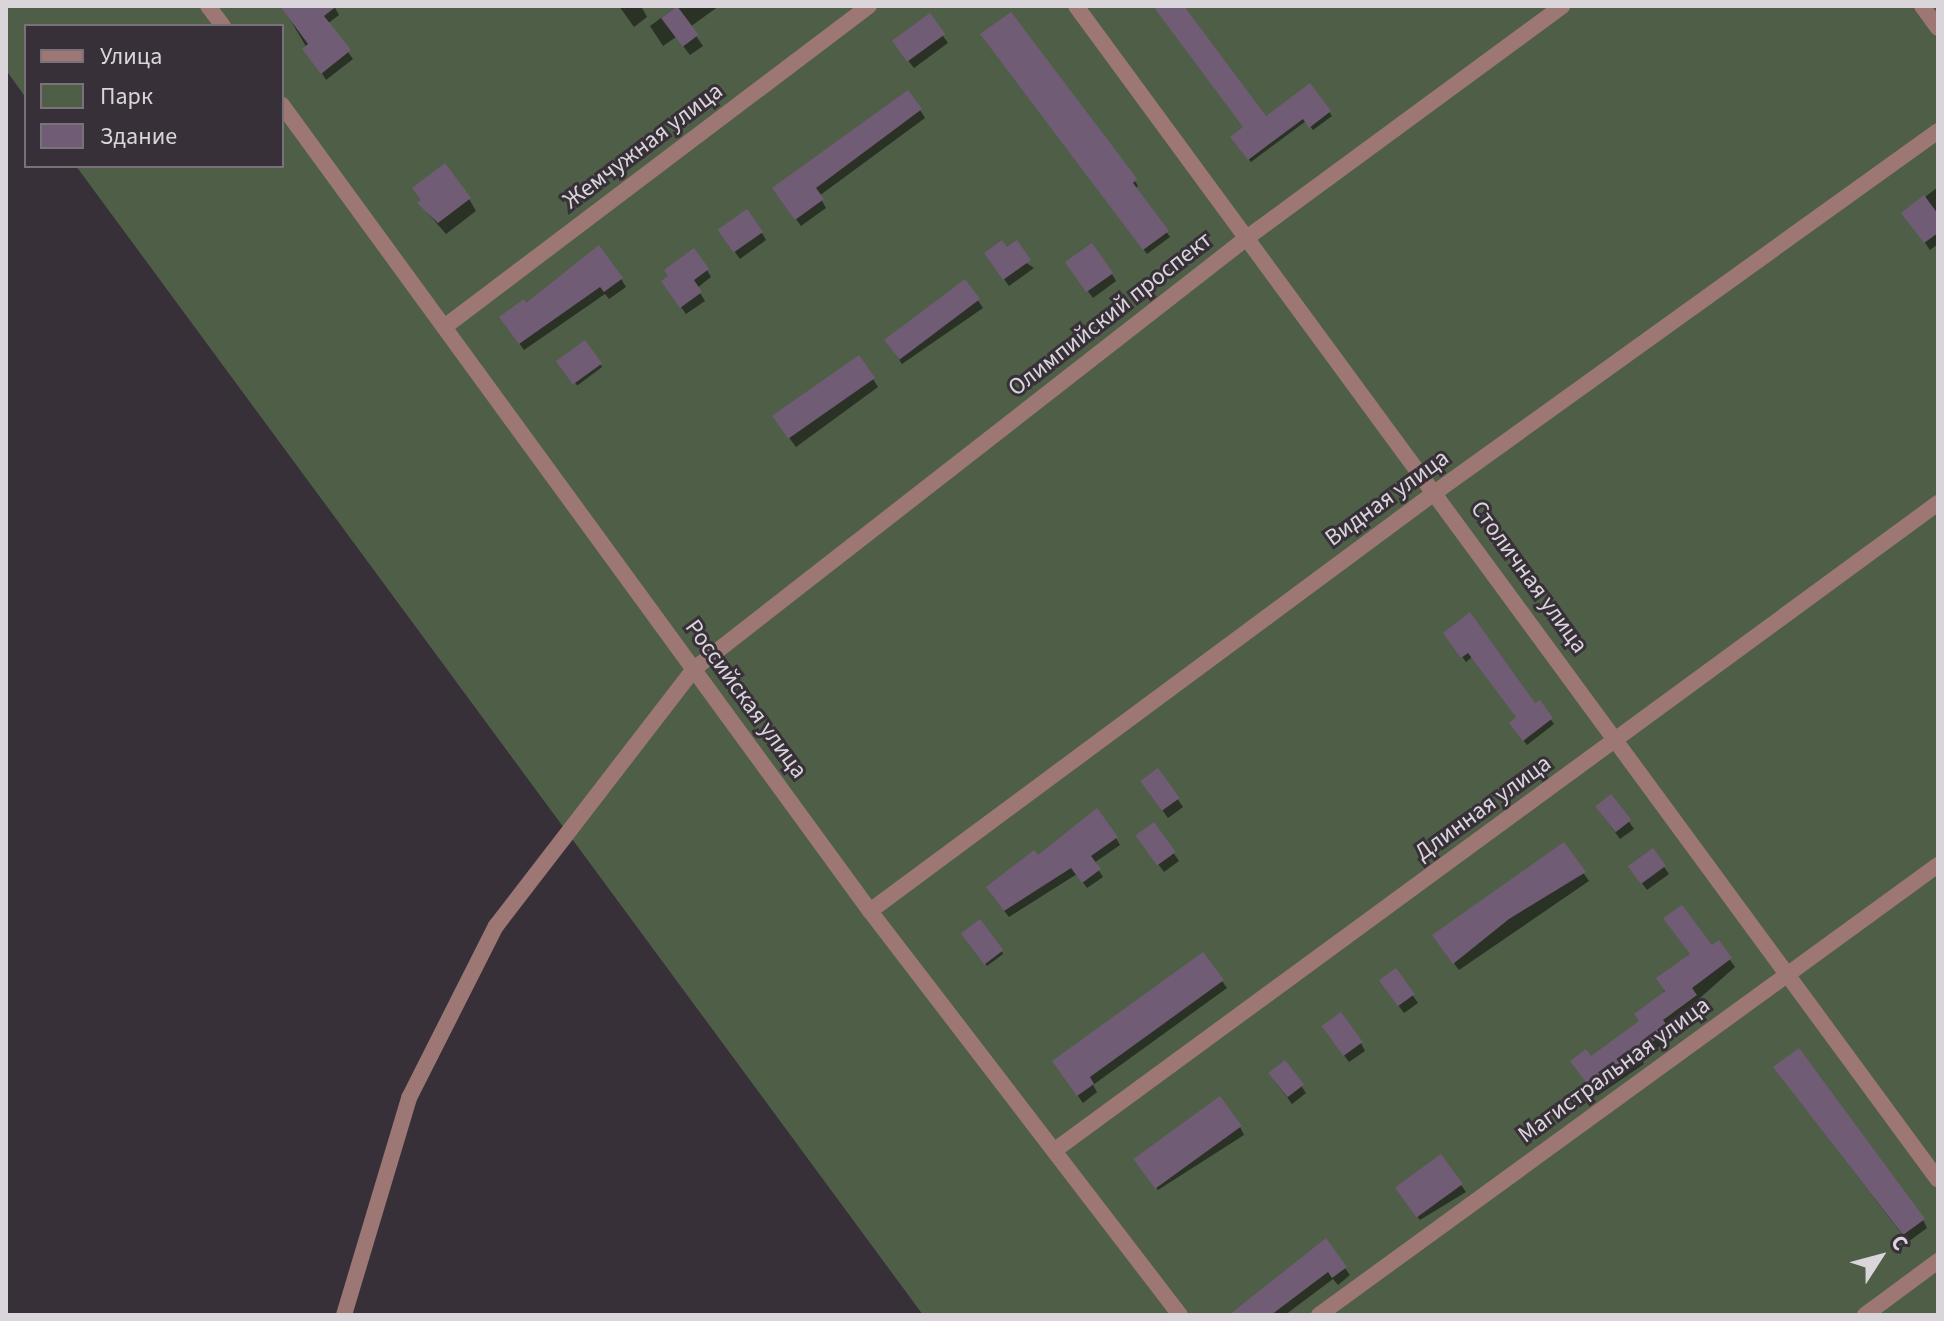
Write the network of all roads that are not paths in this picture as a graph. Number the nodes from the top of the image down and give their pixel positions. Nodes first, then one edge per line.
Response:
1 (209, 6) edge
2 (869, 6) edge
3 (1076, 6) edge
4 (1562, 6) edge
5 (1922, 6) edge
6 (222, 24) edge
7 (1938, 28) edge
8 (284, 108) edge
9 (1938, 131) edge
10 (1248, 237) junction
11 (447, 325) junction
12 (1437, 491) junction
13 (1938, 503) edge
14 (694, 669) junction
15 (1619, 739) junction
16 (1938, 865) edge
17 (870, 911) junction
18 (1786, 973) junction
19 (1055, 1150) junction
20 (1938, 1180) edge
21 (1938, 1261) edge
22 (344, 1315) edge
23 (1180, 1315) edge
24 (1319, 1315) edge
25 (1865, 1315) edge

1 - 6 street
2 - 11 street, Жемчужная улица
3 - 10 street, Столичная улица
4 - 10 street, Олимпийский проспект
5 - 7 street
8 - 11 street, Российская улица
9 - 12 street, Видная улица
10 - 12 street, Столичная улица
10 - 14 street, Олимпийский проспект
11 - 14 street, Российская улица
12 - 15 street, Столичная улица
12 - 17 street, Видная улица
13 - 15 street, Длинная улица
14 - 17 street, Российская улица
14 - 22 street, Олимпийский проспект
15 - 18 street, Столичная улица
15 - 19 street, Длинная улица
16 - 18 street, Магистральная улица
17 - 19 street, Российская улица
18 - 20 street, Столичная улица
18 - 24 street, Магистральная улица
19 - 23 street, Российская улица
21 - 25 street

